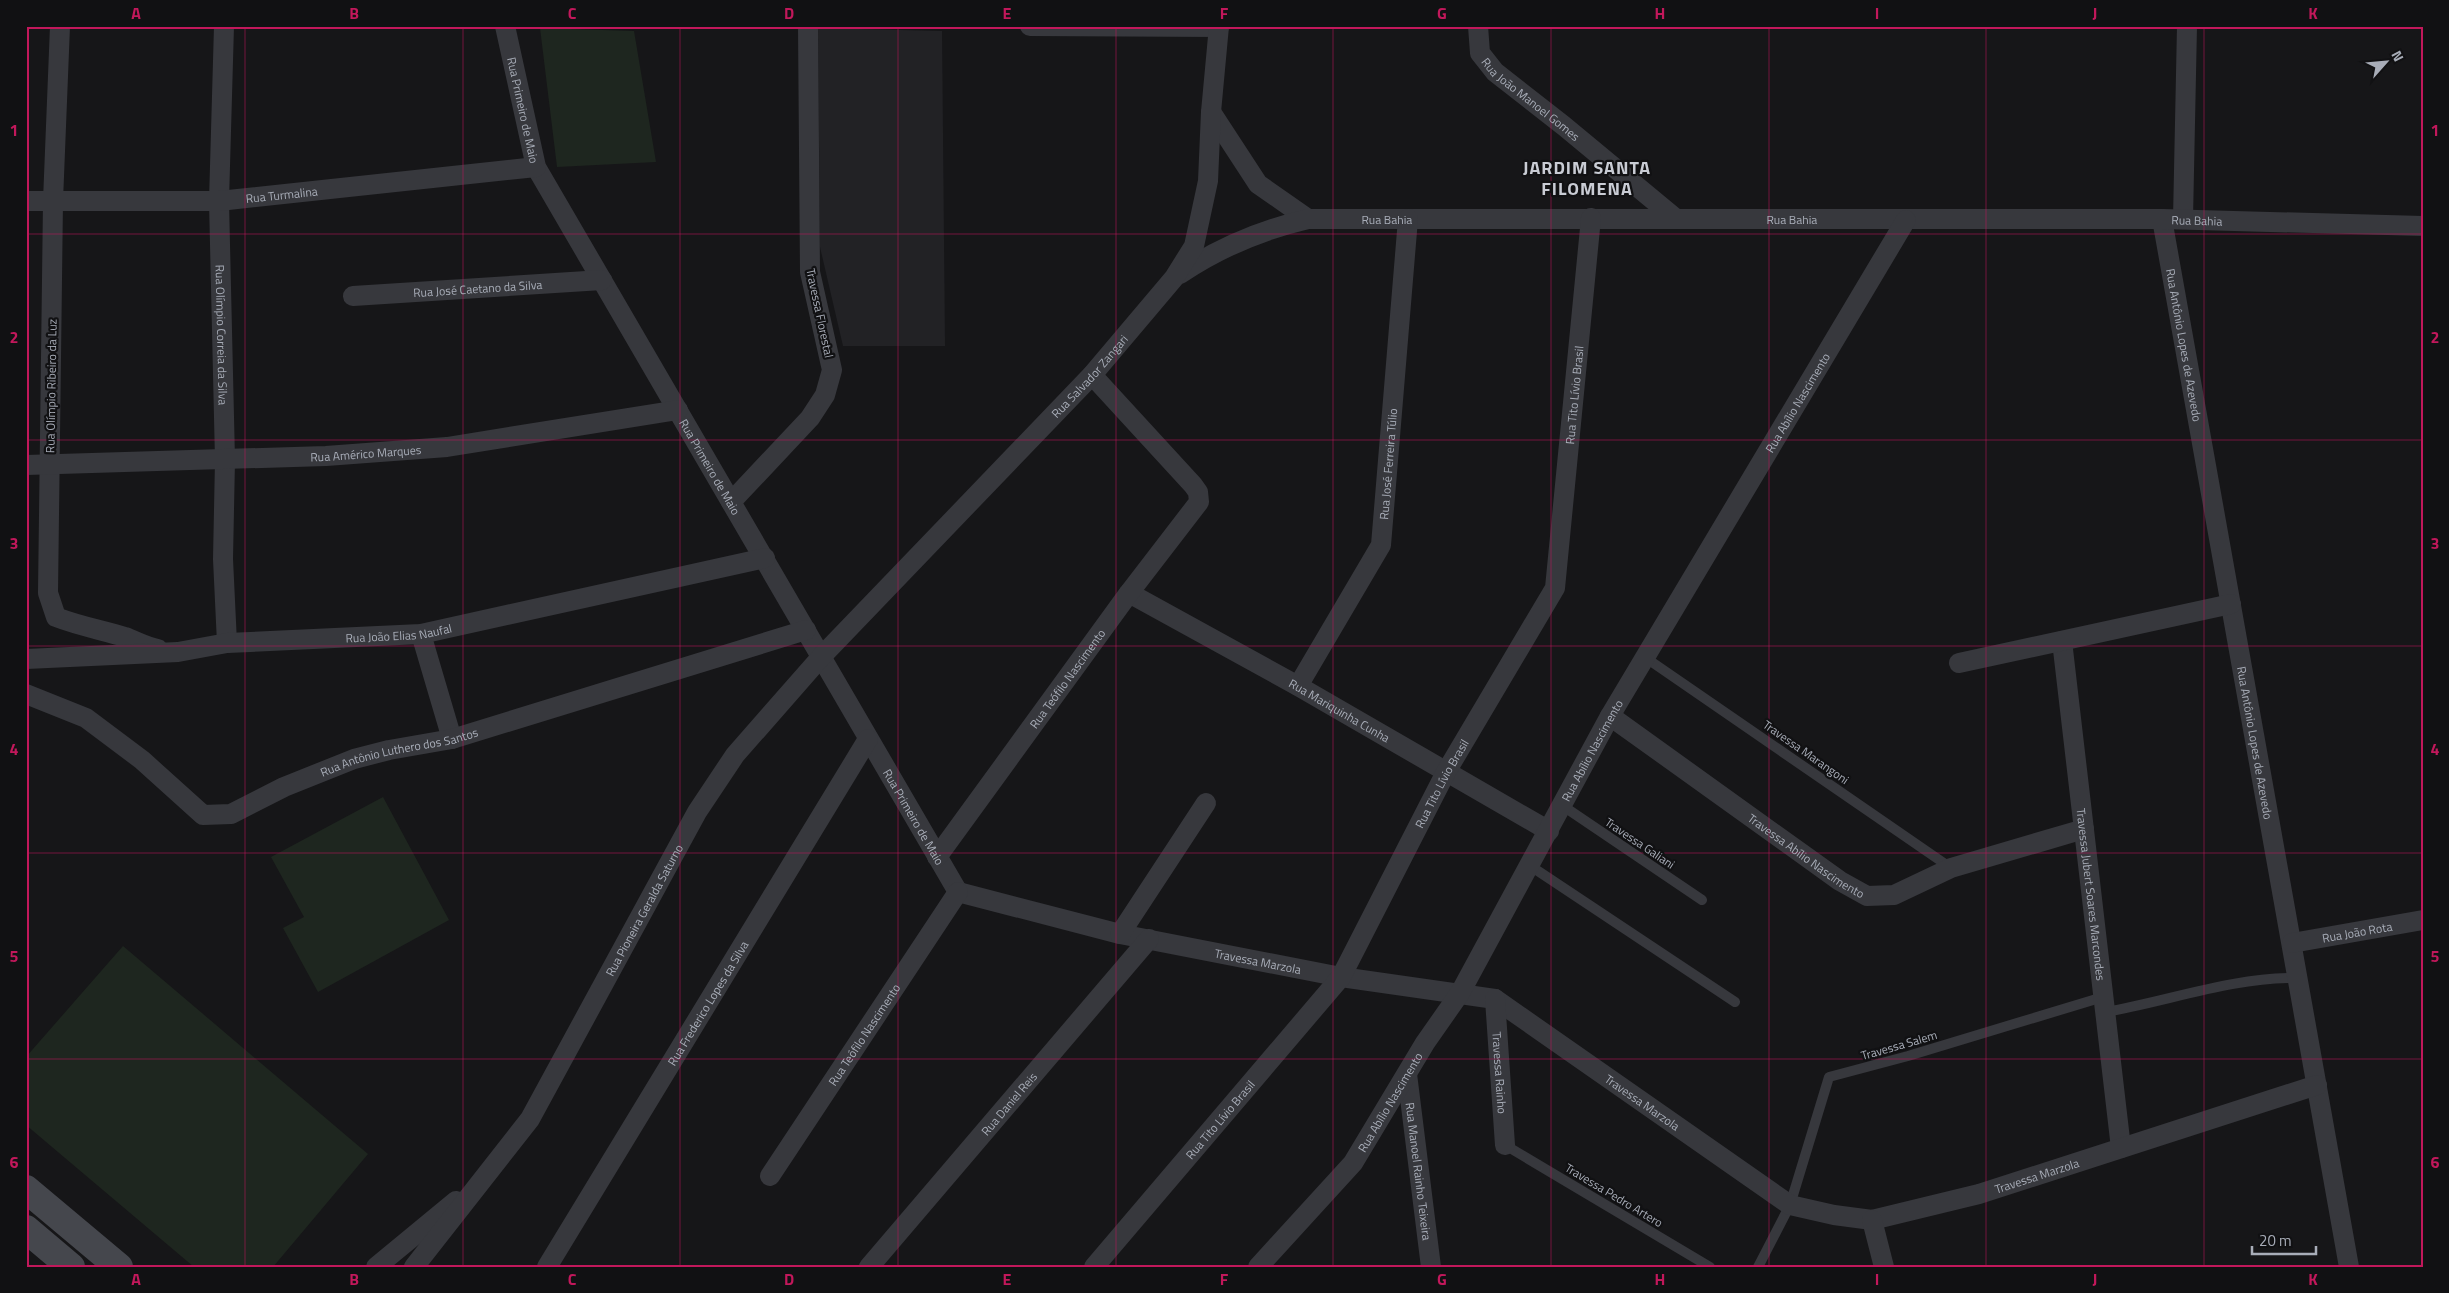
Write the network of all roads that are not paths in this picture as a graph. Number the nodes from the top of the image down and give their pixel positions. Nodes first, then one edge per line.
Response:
1 (60, 26) edge
2 (224, 26) edge
3 (505, 26) edge
4 (808, 26) edge
5 (1030, 26) edge
6 (1478, 26) edge
7 (2187, 26) edge
8 (1219, 27) edge
9 (1210, 112) junction
10 (536, 167) junction
11 (26, 201) edge
12 (54, 201) junction
13 (218, 201) junction
14 (1408, 218) junction
15 (1591, 218) junction
16 (1675, 218) junction
17 (1308, 219) junction
18 (2162, 219) junction
19 (2183, 219) junction
20 (1906, 220) junction
21 (2423, 226) edge
22 (1174, 278) junction
23 (602, 280) junction
24 (353, 296) dead end
25 (1092, 375) junction
26 (678, 410) junction
27 (225, 460) junction
28 (50, 463) junction
29 (26, 465) edge
30 (731, 502) junction
31 (765, 558) junction
32 (1129, 593) junction
33 (2231, 604) junction
34 (806, 630) junction
35 (421, 634) junction
36 (2062, 641) junction
37 (227, 643) junction
38 (178, 652) junction
39 (821, 657) junction
40 (1646, 658) junction
41 (26, 659) edge
42 (1959, 663) dead end
43 (1298, 686) junction
44 (26, 694) edge
45 (1610, 716) junction
46 (452, 738) junction
47 (868, 739) junction
48 (1446, 772) junction
49 (1206, 803) dead end
50 (1564, 806) junction
51 (2084, 829) junction
52 (1549, 831) junction
53 (937, 857) junction
54 (1529, 864) junction
55 (1951, 868) junction
56 (958, 892) junction
57 (1702, 900) dead end
58 (2423, 920) edge
59 (1120, 934) junction
60 (1149, 939) junction
61 (2292, 943) junction
62 (1341, 977) junction
63 (2298, 978) junction
64 (1460, 993) junction
65 (1496, 999) junction
66 (1735, 1002) dead end
67 (2104, 1004) junction
68 (1407, 1074) junction
69 (2317, 1085) junction
70 (1504, 1145) joint
71 (2121, 1148) junction
72 (487, 1176) junction
73 (770, 1176) dead end
74 (26, 1190) edge
75 (1790, 1205) junction
76 (1872, 1220) junction
77 (26, 1229) edge
78 (71, 1267) edge
79 (119, 1267) edge
80 (376, 1267) edge
81 (414, 1267) edge
82 (547, 1267) edge
83 (869, 1267) edge
84 (1094, 1267) edge
85 (1258, 1267) edge
86 (1431, 1267) edge
87 (1710, 1267) edge
88 (1758, 1267) edge
89 (1884, 1267) edge
90 (2349, 1267) edge

1 - 12 street, Rua Olímpio Ribeiro da Luz
2 - 13 street, Rua Olímpio Correia da Silva
3 - 10 street, Rua Primeiro de Maio
4 - 30 street, Travessa Florestal
5 - 8 street
6 - 16 street, Rua João Manoel Gomes
7 - 19 street
8 - 9 street, Rua Salvador Zangari
9 - 17 street
9 - 22 street, Rua Salvador Zangari
10 - 13 street, Rua Turmalina
10 - 23 street, Rua Primeiro de Maio
11 - 12 street, Rua Turmalina
12 - 13 street, Rua Turmalina
12 - 28 street, Rua Olímpio Ribeiro da Luz
13 - 27 street, Rua Olímpio Correia da Silva
14 - 15 street, Rua Bahia
14 - 17 street, Rua Bahia
14 - 43 street, Rua José Ferreira Túlio
15 - 16 street, Rua Bahia
15 - 48 street, Rua Tito Lívio Brasil
16 - 20 street, Rua Bahia
17 - 22 street, Rua Bahia
18 - 19 street, Rua Bahia
18 - 20 street, Rua Bahia
18 - 33 street, Rua Antônio Lopes de Azevedo
19 - 21 street, Rua Bahia
20 - 40 street, Rua Abílio Nascimento
22 - 25 street, Rua Salvador Zangari
23 - 24 street, Rua José Caetano da Silva
23 - 26 street, Rua Primeiro de Maio
25 - 32 street, Rua Teófilo Nascimento
25 - 39 street, Rua Salvador Zangari
26 - 27 street, Rua Américo Marques
26 - 30 street, Rua Primeiro de Maio
27 - 28 street, Rua Américo Marques
27 - 37 street, Rua Olímpio Correia da Silva
28 - 29 street, Rua Américo Marques
28 - 38 street, Rua Olímpio Ribeiro da Luz
30 - 31 street, Rua Primeiro de Maio
31 - 34 street, Rua Primeiro de Maio
31 - 35 street, Rua João Elias Naufal
32 - 43 street, Rua Mariquinha Cunha
32 - 53 street, Rua Teófilo Nascimento
33 - 36 street
33 - 61 street, Rua Antônio Lopes de Azevedo
34 - 39 street, Rua Primeiro de Maio
34 - 46 street, Rua Antônio Luthero dos Santos
35 - 37 street, Rua João Elias Naufal
35 - 46 street
36 - 42 street
36 - 51 street, Travessa Jubert Soares Marcondes
37 - 38 street, Rua João Elias Naufal
38 - 41 street, Rua João Elias Naufal
39 - 47 street, Rua Primeiro de Maio
39 - 72 street, Rua Pioneira Geralda Saturno
40 - 45 street, Rua Abílio Nascimento
40 - 55 lane, Travessa Marangoni
43 - 48 street, Rua Mariquinha Cunha
44 - 46 street, Rua Antônio Luthero dos Santos
45 - 50 street, Rua Abílio Nascimento
45 - 55 street, Travessa Abílio Nascimento
47 - 53 street, Rua Primeiro de Maio
47 - 82 street, Rua Frederico Lopes da Silva
48 - 52 street, Rua Mariquinha Cunha
48 - 62 street, Rua Tito Lívio Brasil
49 - 59 street
50 - 52 street, Rua Abílio Nascimento
50 - 57 lane, Travessa Galiani
51 - 55 street, Travessa Abílio Nascimento
51 - 67 street, Travessa Jubert Soares Marcondes
52 - 54 street, Rua Abílio Nascimento
53 - 56 street, Rua Primeiro de Maio
54 - 64 street, Rua Abílio Nascimento
54 - 66 lane
56 - 59 street, Travessa Marzola
56 - 73 street, Rua Teófilo Nascimento
58 - 61 street, Rua João Rota
59 - 60 street, Travessa Marzola
60 - 62 street, Travessa Marzola
60 - 83 street, Rua Daniel Reis
61 - 63 street, Rua Antônio Lopes de Azevedo
62 - 64 street, Travessa Marzola
62 - 84 street, Rua Tito Lívio Brasil
63 - 67 lane
63 - 69 street, Rua Antônio Lopes de Azevedo
64 - 65 street, Travessa Marzola
64 - 68 street, Rua Abílio Nascimento
65 - 70 street, Travessa Rainho
65 - 75 street, Travessa Marzola
67 - 71 street, Travessa Jubert Soares Marcondes
67 - 75 lane, Travessa Salem
68 - 85 street, Rua Abílio Nascimento
68 - 86 street, Rua Manoel Rainho Teixeira
69 - 71 street, Travessa Marzola
69 - 90 street, Rua Antônio Lopes de Azevedo
70 - 87 lane, Travessa Pedro Artero
71 - 76 street, Travessa Marzola
72 - 80 street, Rua Pioneira Geralda Saturno
72 - 81 street, Rua Pioneira Geralda Saturno
74 - 79 street
75 - 76 street, Travessa Marzola
75 - 88 lane
76 - 89 street
77 - 78 street

